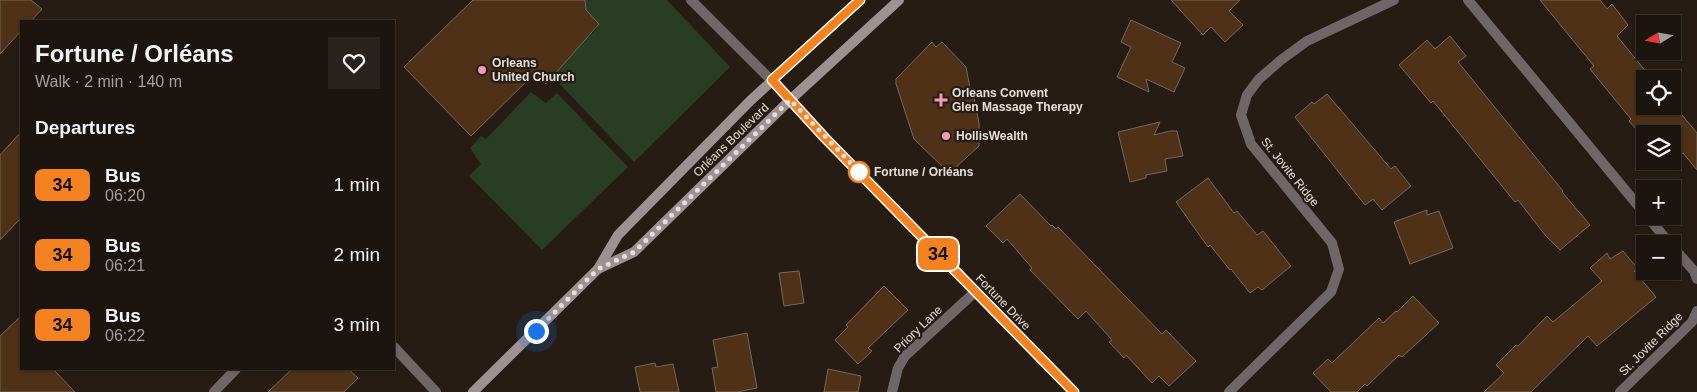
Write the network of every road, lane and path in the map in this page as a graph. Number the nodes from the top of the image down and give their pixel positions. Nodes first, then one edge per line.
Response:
1 (691, 0) edge
2 (860, 0) edge
3 (899, 0) edge
4 (1394, 0) edge
5 (1468, 0) edge
6 (772, 80) junction
7 (790, 100) junction
8 (1636, 203) edge
9 (1654, 225) edge
10 (1663, 235) edge
11 (1681, 256) edge
12 (598, 269) junction
13 (1697, 279) edge
14 (975, 292) junction
15 (1697, 312) edge
16 (395, 348) edge
17 (235, 370) edge
18 (214, 392) edge
19 (436, 392) edge
20 (473, 392) edge
21 (892, 392) edge
22 (1074, 392) edge
23 (1229, 392) edge
24 (1620, 392) edge

1 - 6 street, Fortune Drive
2 - 6 main road, Orléans Boulevard
3 - 7 main road, Orléans Boulevard
4 - 23 street, St. Jovite Ridge
5 - 8 street
6 - 7 street, Fortune Drive
6 - 12 main road, Orléans Boulevard
7 - 12 main road, Orléans Boulevard
7 - 14 street, Fortune Drive
9 - 10 street
11 - 13 street
12 - 20 main road, Orléans Boulevard
14 - 21 street, Priory Lane
14 - 22 street, Fortune Drive
15 - 24 street, St. Jovite Ridge
16 - 19 street
17 - 18 street

